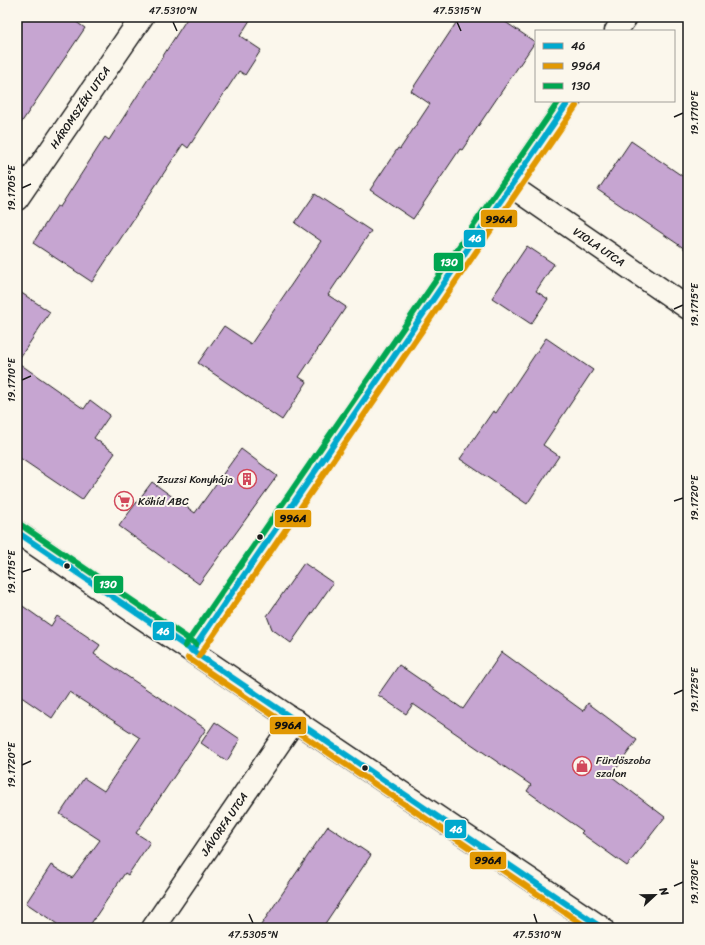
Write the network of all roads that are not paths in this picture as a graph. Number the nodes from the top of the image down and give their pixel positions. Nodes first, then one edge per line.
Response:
1 (142, 17) edge
2 (626, 17) edge
3 (617, 30) edge
4 (568, 102) edge
5 (511, 186) junction
6 (17, 199) edge
7 (688, 308) edge
8 (17, 532) edge
9 (192, 651) junction
10 (294, 720) junction
11 (153, 928) edge
12 (602, 928) edge

1 - 6 street, HÁROMSZÉKI UTCA
2 - 3 street
4 - 5 street
5 - 7 street, VIOLA UTCA
5 - 9 street
8 - 9 street
9 - 10 street
10 - 11 street, JÁVORFA UTCA
10 - 12 street

